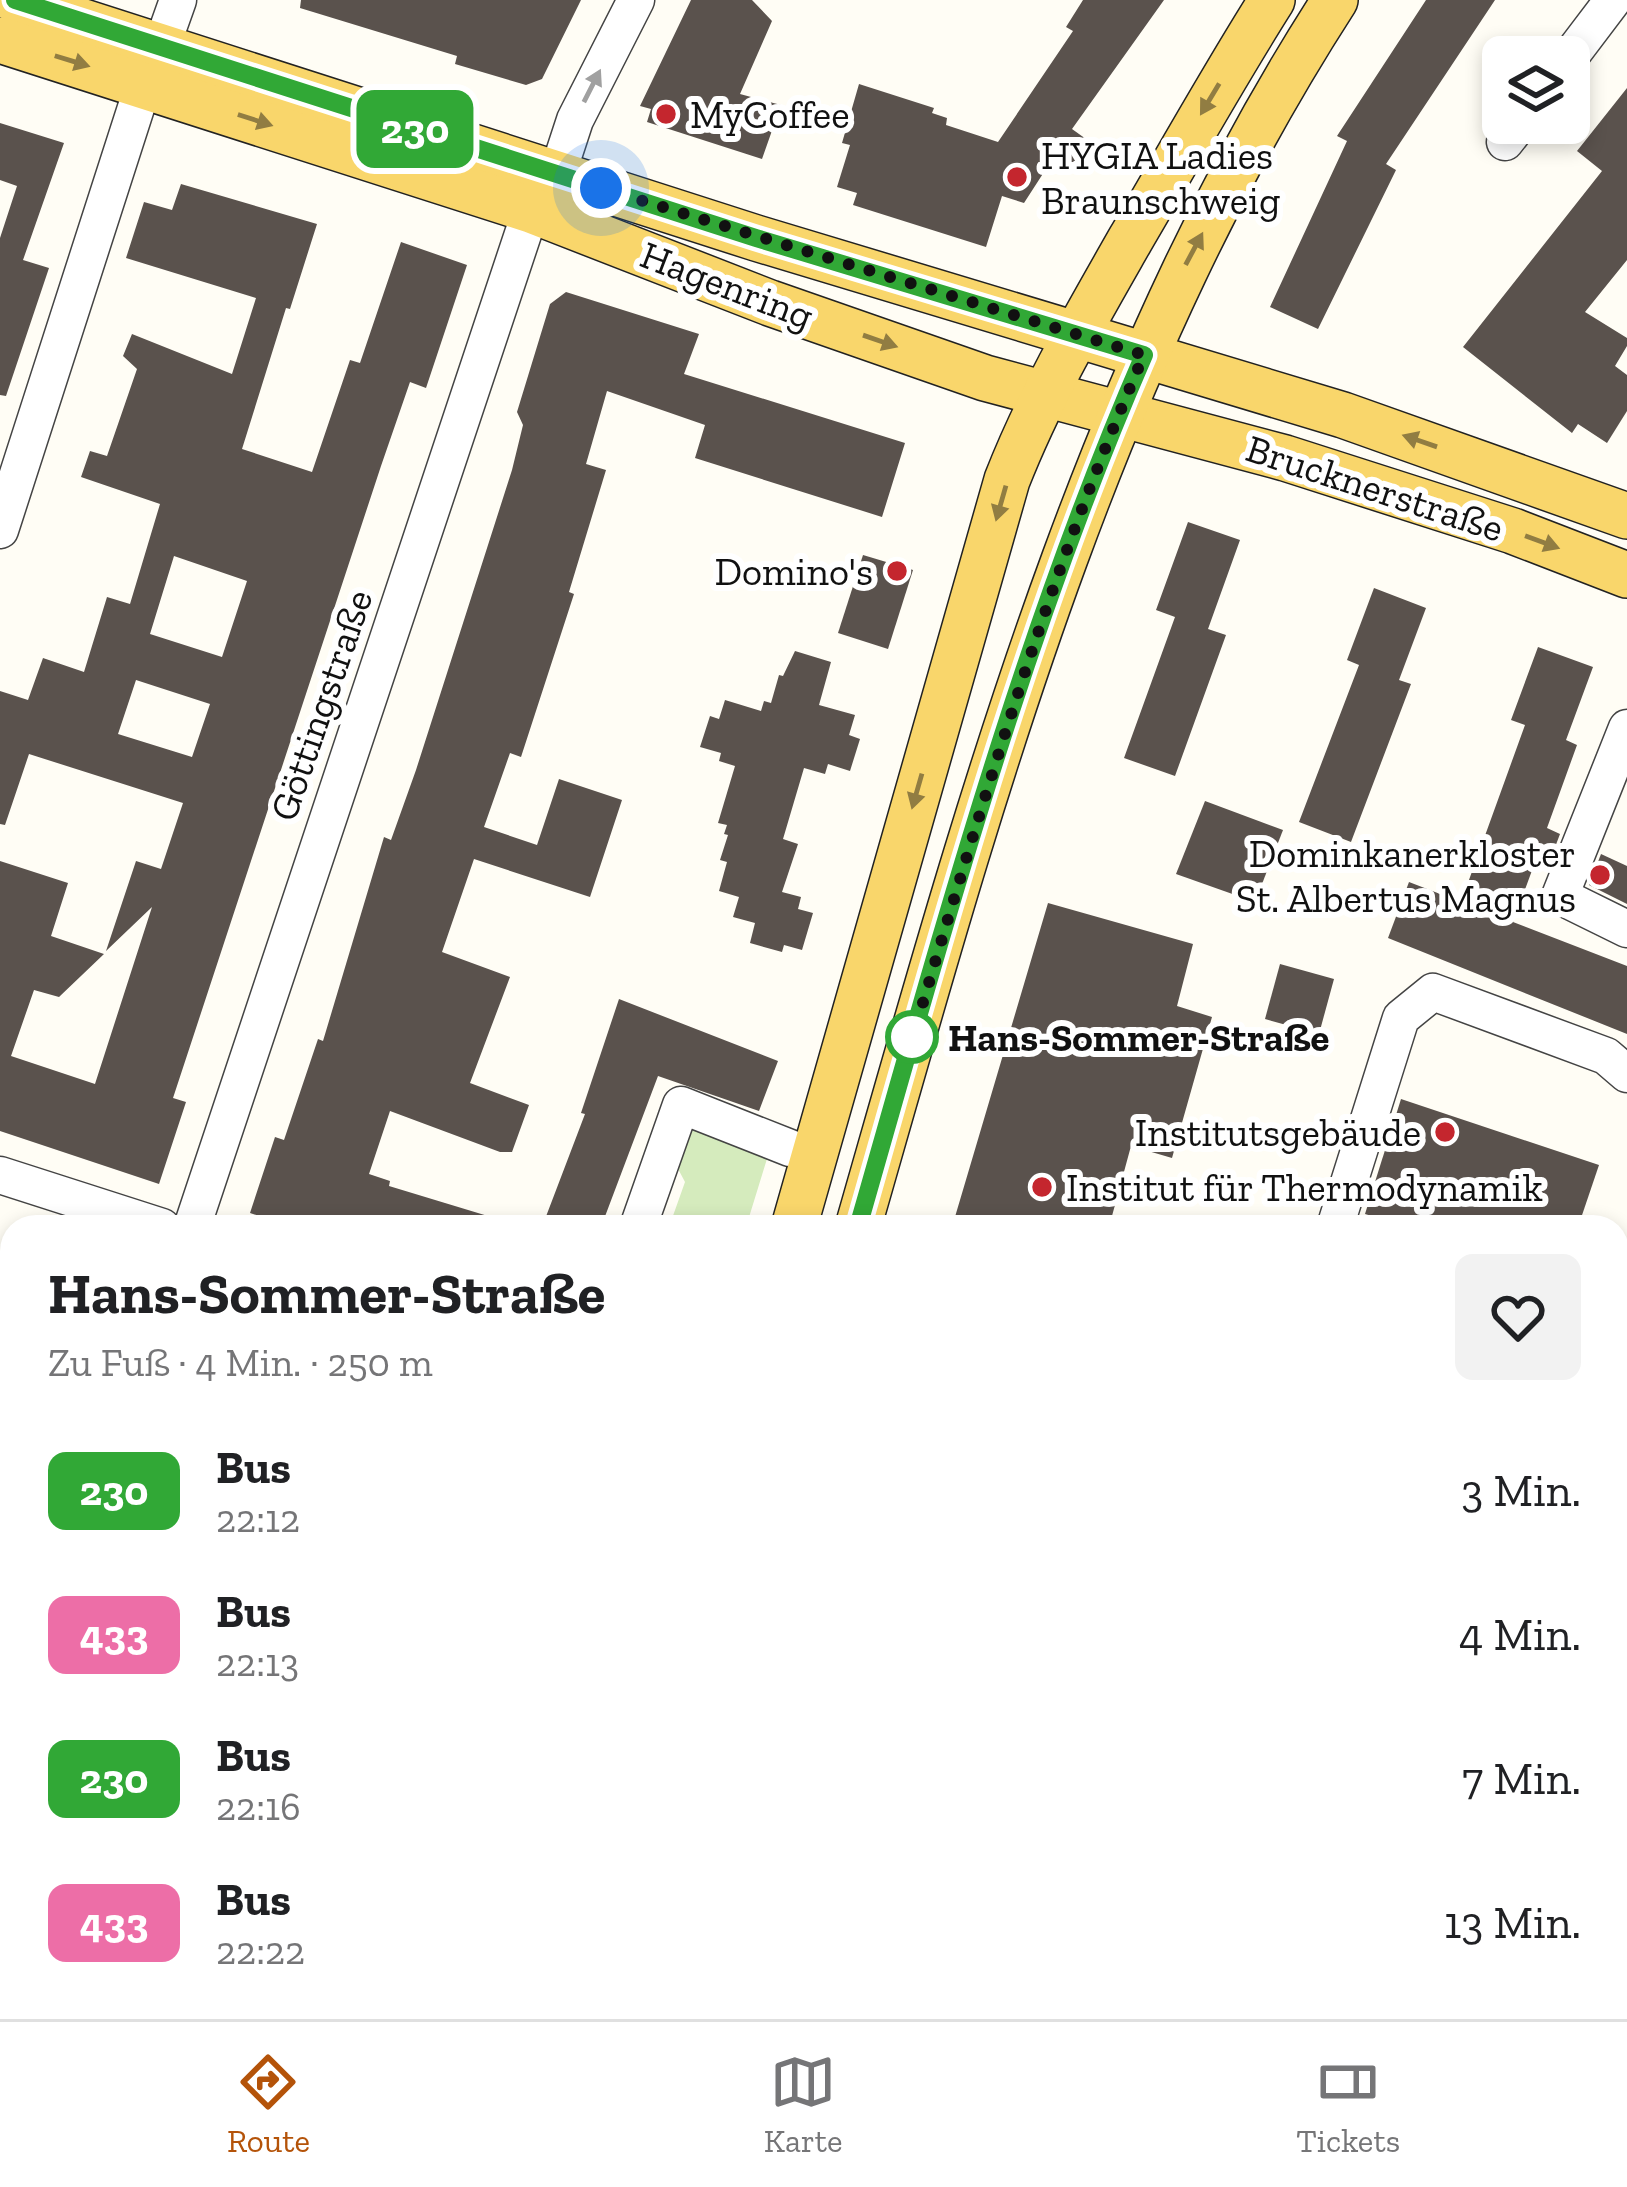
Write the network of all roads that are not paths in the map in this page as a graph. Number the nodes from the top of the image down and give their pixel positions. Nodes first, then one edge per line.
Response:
1 (15, 0) edge
2 (178, 0) edge
3 (636, 0) edge
4 (1272, 0) edge
5 (1335, 0) edge
6 (1613, 0) edge
7 (1586, 36) edge
8 (0, 40) edge
9 (152, 66) junction
10 (544, 192) junction
11 (1076, 335) junction
12 (1144, 355) junction
13 (1045, 395) junction
14 (1118, 414) junction
15 (1627, 516) edge
16 (0, 530) edge
17 (1627, 575) edge
18 (1627, 728) edge
19 (1613, 801) edge
20 (1627, 929) edge
21 (1627, 1074) edge
22 (790, 1148) dead end
23 (0, 1175) edge
24 (125, 1215) edge
25 (196, 1215) edge
26 (642, 1215) edge
27 (797, 1215) edge
28 (862, 1215) edge
29 (1339, 1215) edge

1 - 9 main road, Hagenring
2 - 9 street
10 -> 3 street, Göttingstraße
4 -> 11 main road
12 -> 5 main road
6 - 7 street
8 -> 9 main road, Hagenring
9 - 10 main road, Hagenring
9 - 16 street
10 - 11 main road, Hagenring
10 -> 13 main road, Hagenring
10 - 25 street, Göttingstraße
11 - 12 main road, Hagenring
11 - 13 main road
12 - 14 main road
15 -> 12 main road, Brucknerstraße
13 - 14 main road, Hagenring
13 -> 27 main road
14 -> 17 main road, Brucknerstraße
14 - 28 main road
18 - 19 street
19 - 20 street
21 - 29 street
22 - 26 street
23 - 24 street

